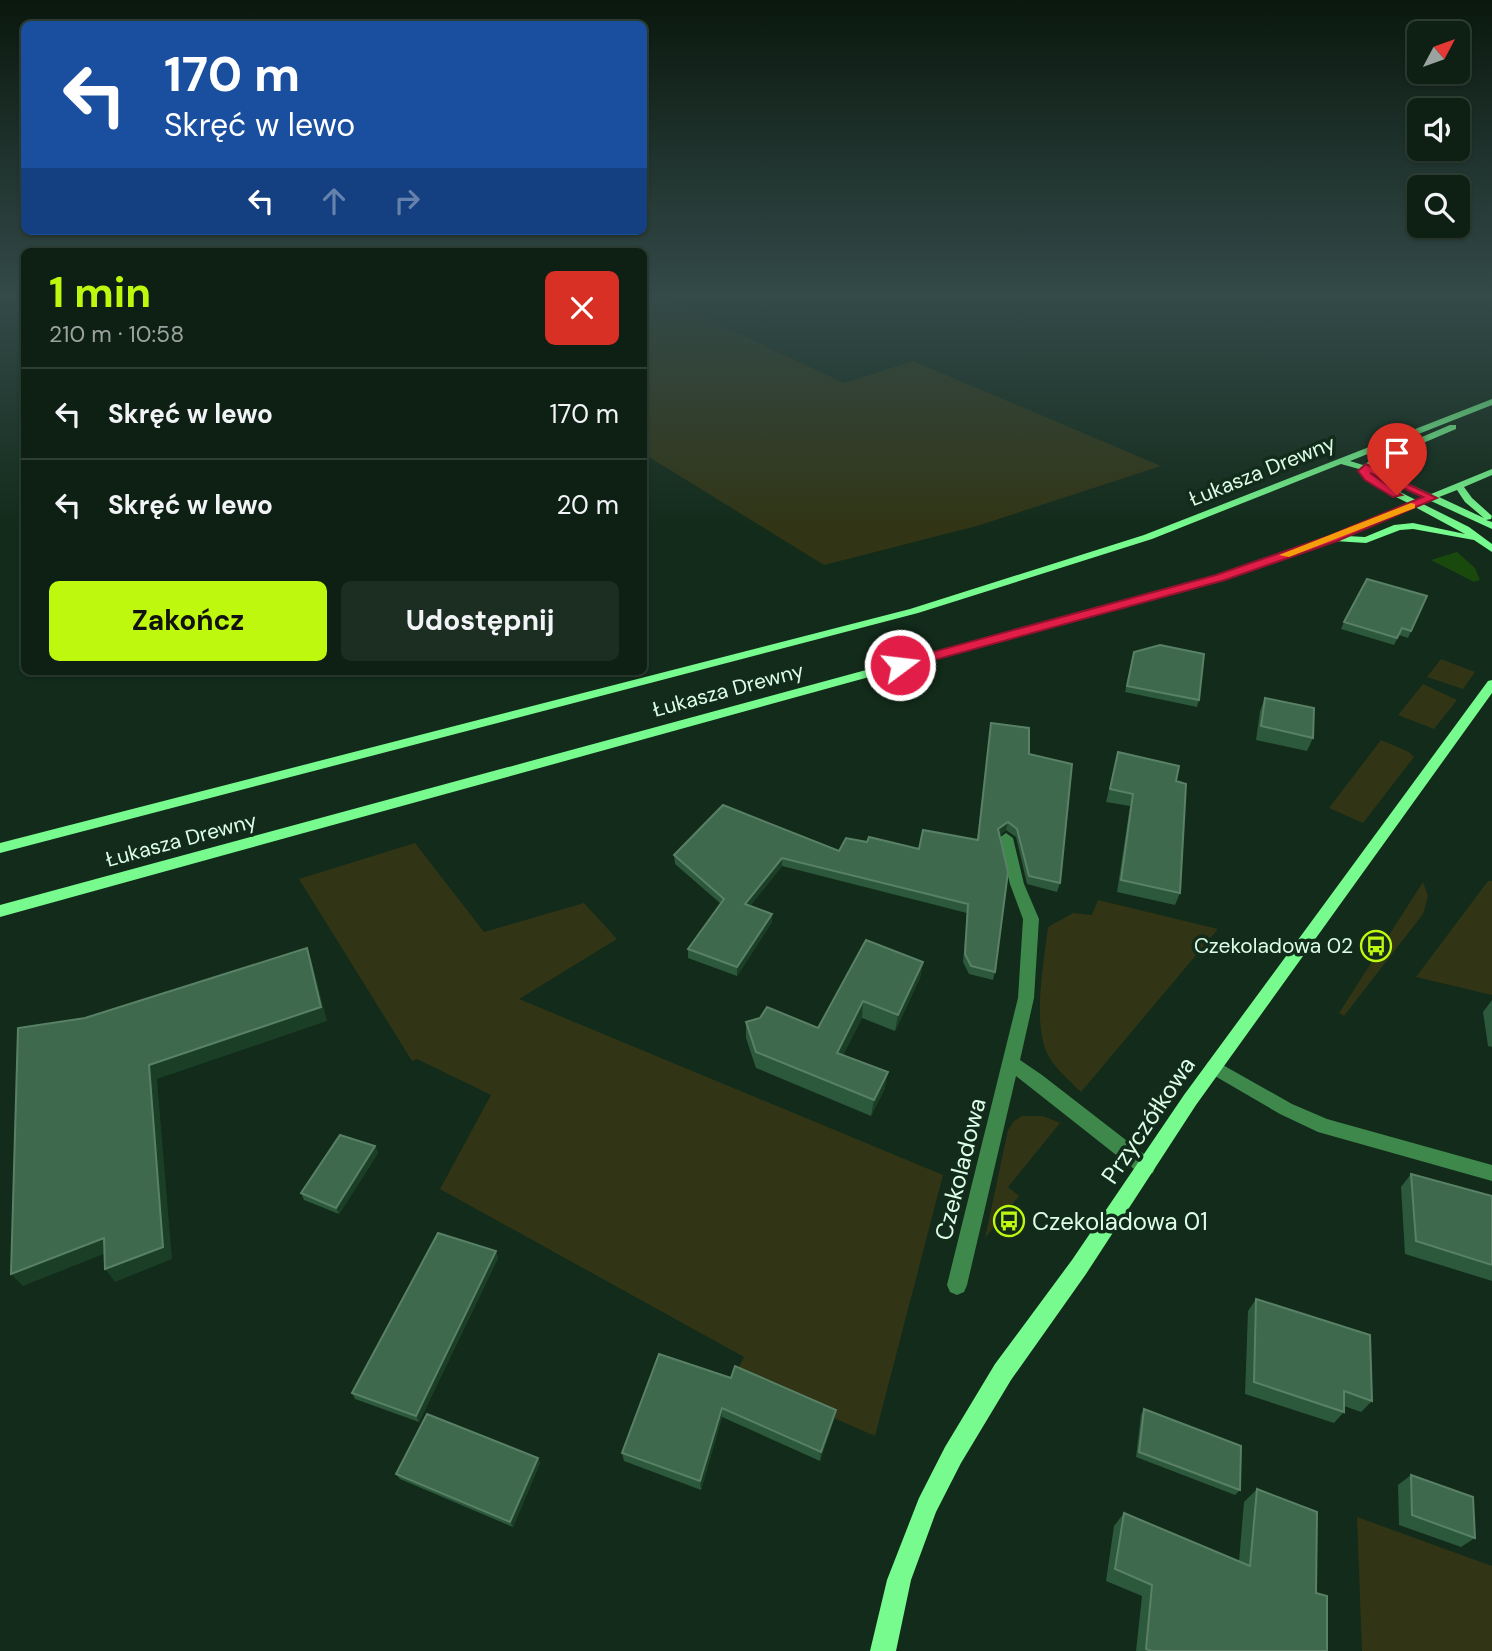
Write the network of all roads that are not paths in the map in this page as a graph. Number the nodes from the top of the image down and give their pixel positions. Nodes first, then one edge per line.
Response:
1 (1492, 402) edge
2 (1492, 411) edge
3 (1341, 462) junction
4 (1366, 467) junction
5 (1492, 472) edge
6 (1460, 486) junction
7 (1432, 498) junction
8 (1415, 504) junction
9 (1492, 520) edge
10 (1492, 526) edge
11 (1333, 538) junction
12 (1488, 546) edge
13 (1492, 684) edge
14 (1006, 838) edge
15 (0, 848) edge
16 (0, 911) edge
17 (1011, 1064) junction
18 (1214, 1067) junction
19 (1146, 1167) junction
20 (1492, 1173) edge
21 (957, 1285) dead end
22 (883, 1651) edge

1 - 3 main road, Łukasza Drewny
2 - 4 main road
3 - 4 main road
3 - 15 main road, Łukasza Drewny
4 - 7 main road
4 - 8 main road
5 - 6 main road
6 - 7 main road, Łukasza Drewny
6 - 9 main road
7 - 8 main road, Łukasza Drewny
7 - 10 main road
8 - 11 main road, Łukasza Drewny
8 - 12 main road
11 - 12 main road
11 - 16 main road, Łukasza Drewny
13 - 18 main road, Przyczółkowa
14 - 17 street, Czekoladowa
17 - 19 street
17 - 21 street, Czekoladowa
18 - 19 main road, Przyczółkowa
18 - 20 street
19 - 22 main road, Przyczółkowa

